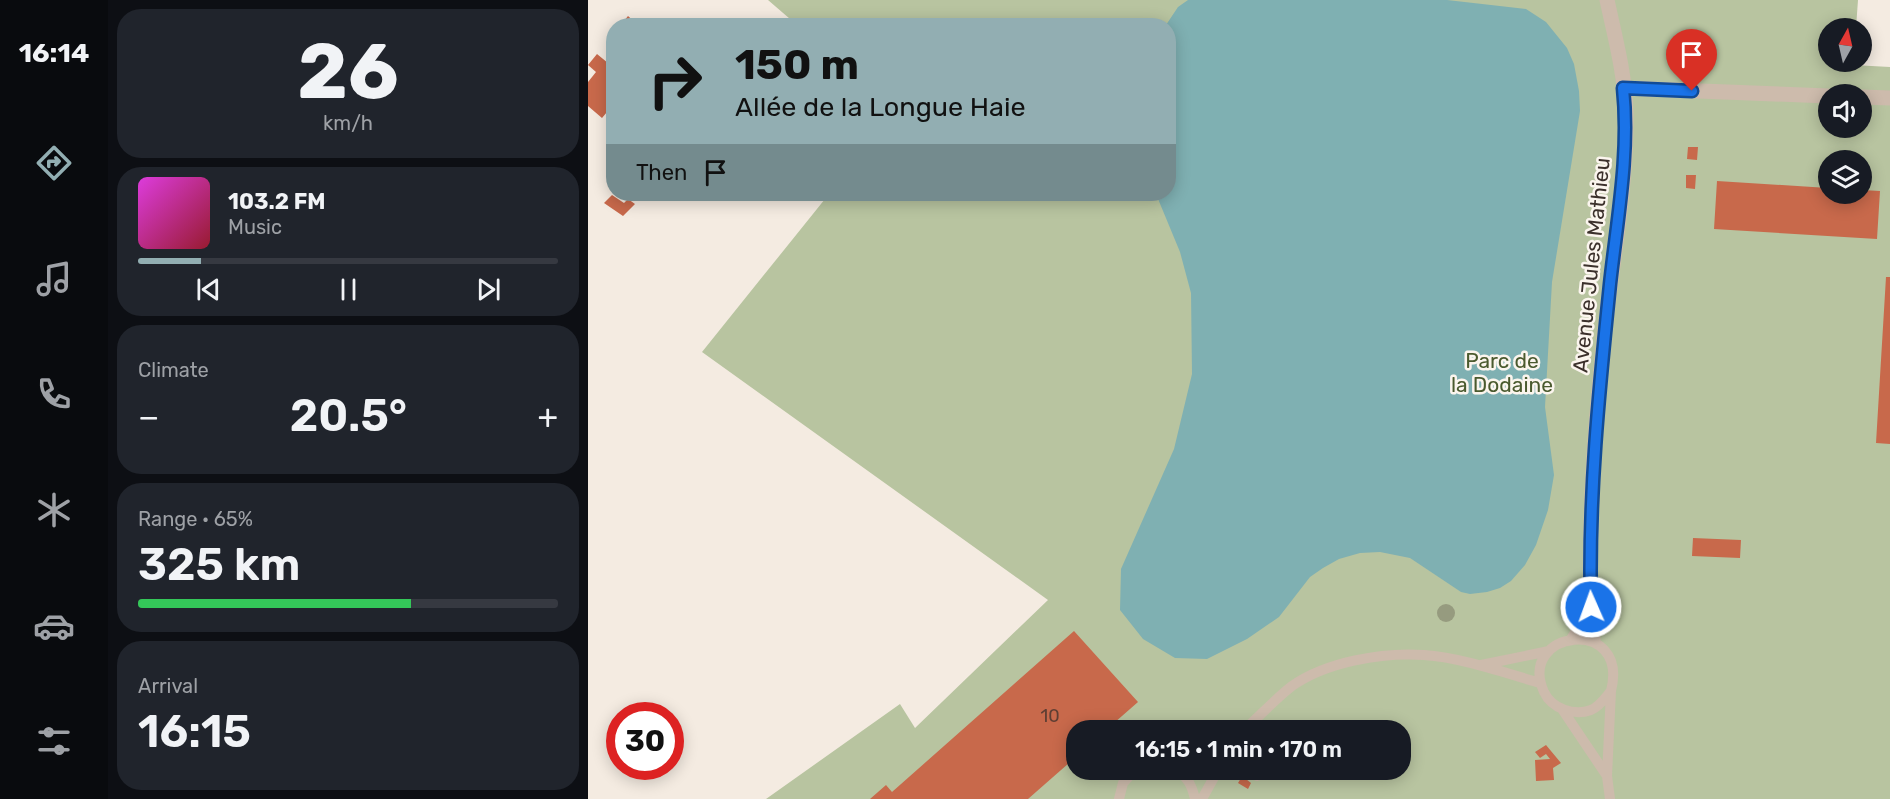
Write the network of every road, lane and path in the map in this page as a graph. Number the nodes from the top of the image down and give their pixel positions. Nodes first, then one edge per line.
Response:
1 (1607, 0) edge
2 (1623, 88) junction
3 (1818, 96) edge
4 (1872, 97) edge
5 (1890, 98) edge
6 (1591, 607) junction
7 (1571, 639) junction
8 (1596, 643) junction
9 (1549, 651) junction
10 (1477, 666) junction
11 (1540, 683) junction
12 (1611, 691) junction
13 (1562, 709) junction
14 (1255, 720) edge
15 (1607, 776) junction
16 (1126, 780) edge
17 (1188, 780) edge
18 (1212, 780) edge
19 (1119, 799) edge
20 (1195, 799) edge
21 (1202, 799) edge
22 (1610, 799) edge

1 - 2 street, Avenue Jules Mathieu
2 - 3 street
2 - 6 street, Avenue Jules Mathieu
4 - 5 street
6 - 7 lane
6 - 8 lane
7 - 8 lane
7 - 9 lane
8 - 12 lane
9 - 10 lane
9 - 11 lane
10 - 11 lane
10 - 14 lane
11 - 13 lane
12 - 13 lane
12 - 15 lane
13 - 15 lane
15 - 22 lane
16 - 19 lane
17 - 20 lane
18 - 21 lane

